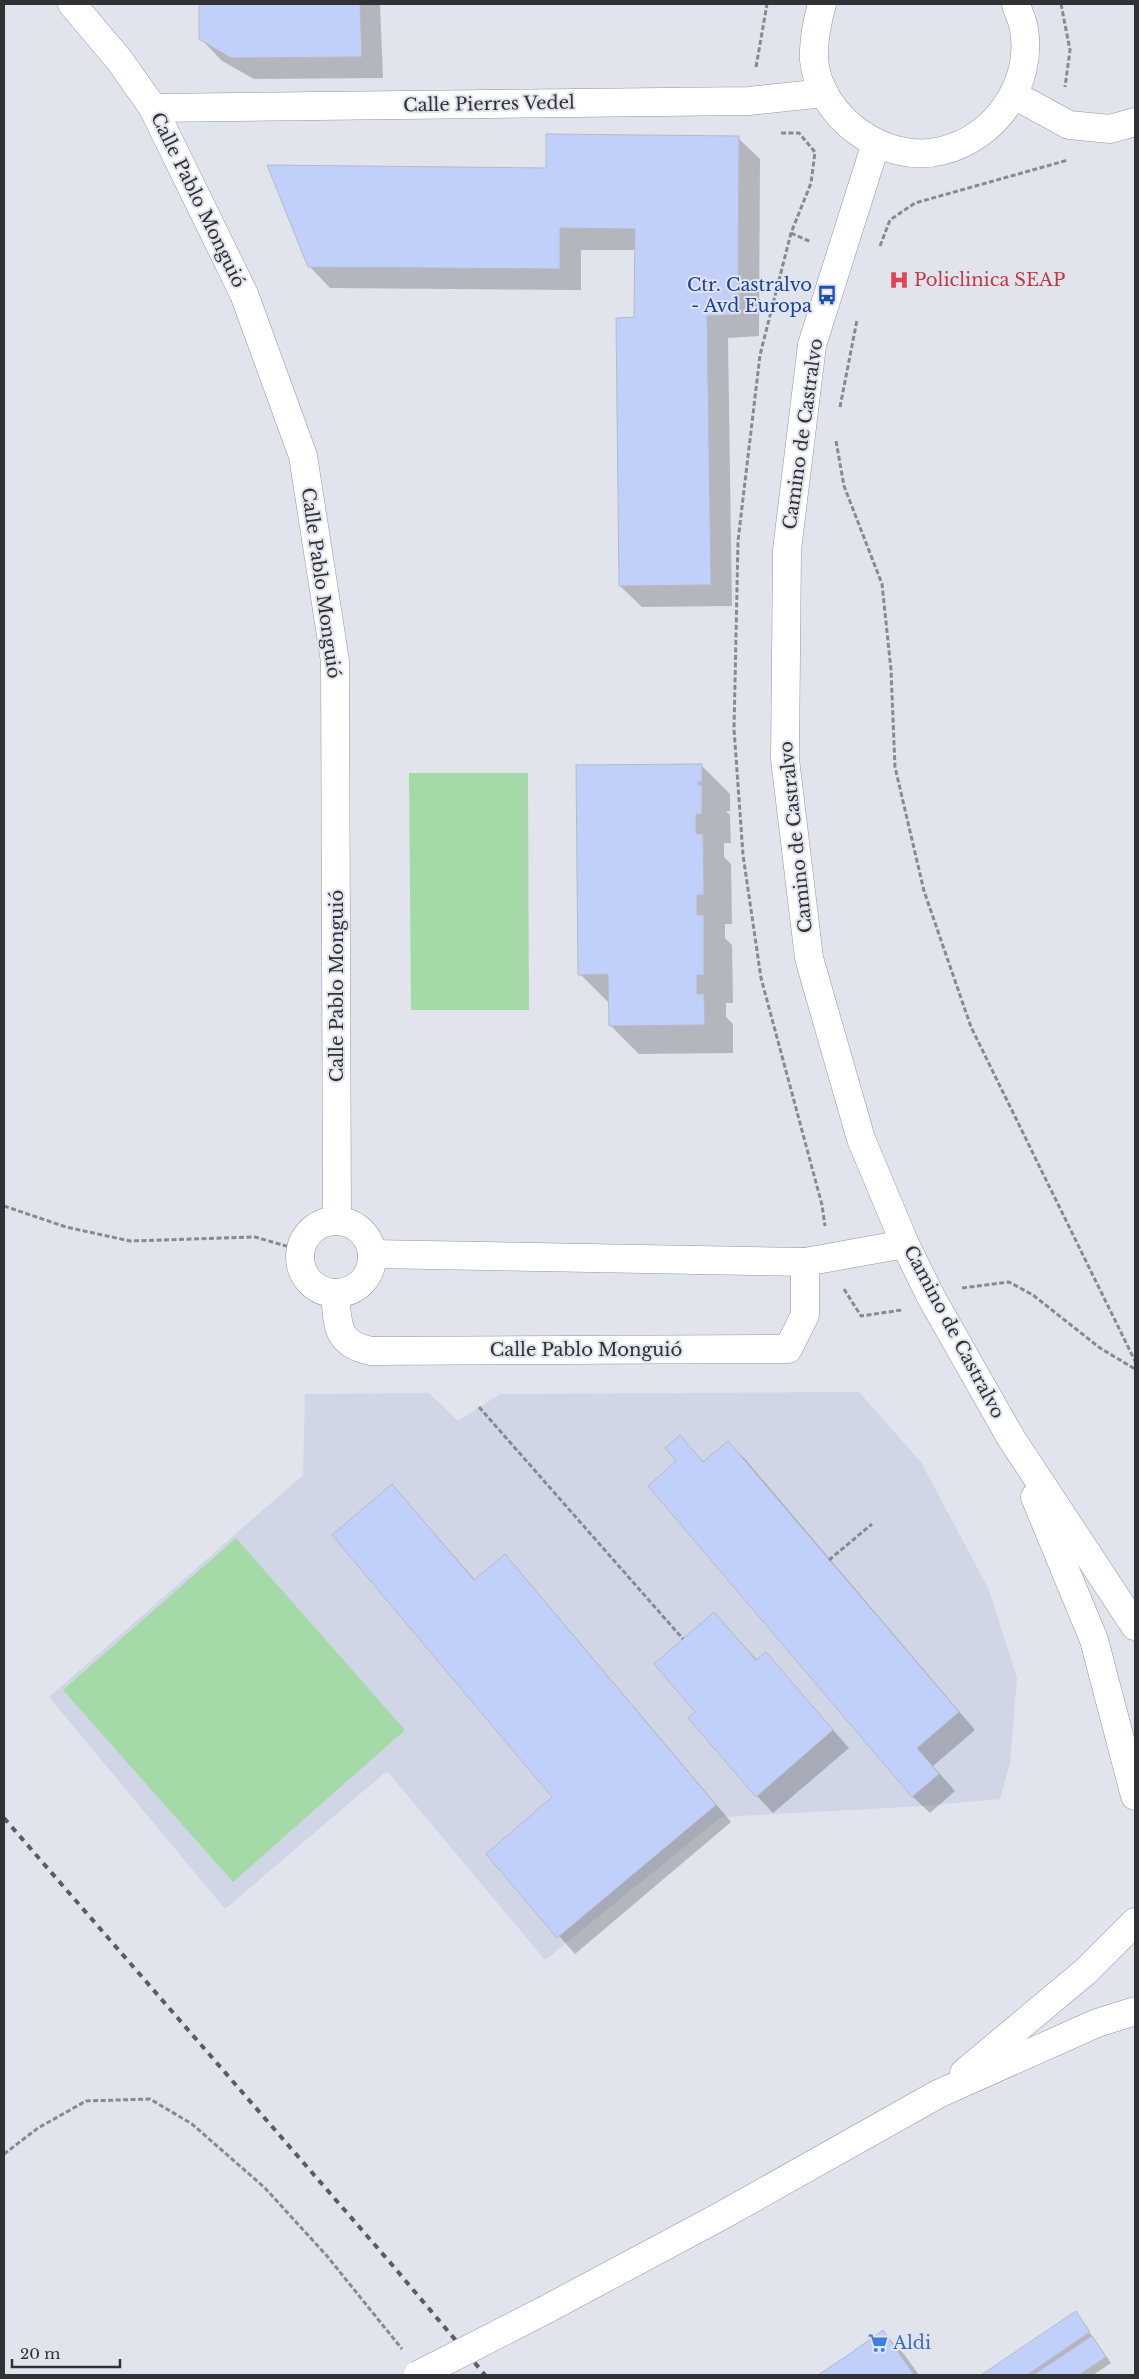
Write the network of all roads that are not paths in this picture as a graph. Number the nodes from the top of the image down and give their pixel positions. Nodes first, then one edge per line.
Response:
1 (72, 4) edge
2 (822, 4) edge
3 (1016, 4) edge
4 (824, 93) junction
5 (1014, 95) junction
6 (153, 108) junction
7 (1135, 122) edge
8 (876, 143) junction
9 (337, 1221) junction
10 (905, 1244) junction
11 (372, 1254) junction
12 (805, 1262) junction
13 (335, 1293) junction
14 (1011, 1438) junction
15 (1135, 1626) edge
16 (1135, 1796) edge
17 (1135, 1922) edge
18 (1135, 2011) edge
19 (938, 2094) junction
20 (411, 2364) edge

1 - 6 main road, Calle Pablo Monguió
2 - 4 main road
3 - 5 main road
4 - 6 main road, Calle Pierres Vedel
4 - 8 main road
5 - 7 main road
5 - 8 main road
6 - 9 main road, Calle Pablo Monguió
8 - 10 main road, Camino de Castralvo
9 - 11 main road
9 - 13 main road
10 - 12 main road
10 - 14 main road, Camino de Castralvo
11 - 12 main road
11 - 13 main road
12 - 13 main road, Calle Pablo Monguió
14 - 15 main road, Camino de Castralvo
14 - 16 main road, Camino de Castralvo
17 - 19 main road
18 - 19 main road
19 - 20 main road, bridge

